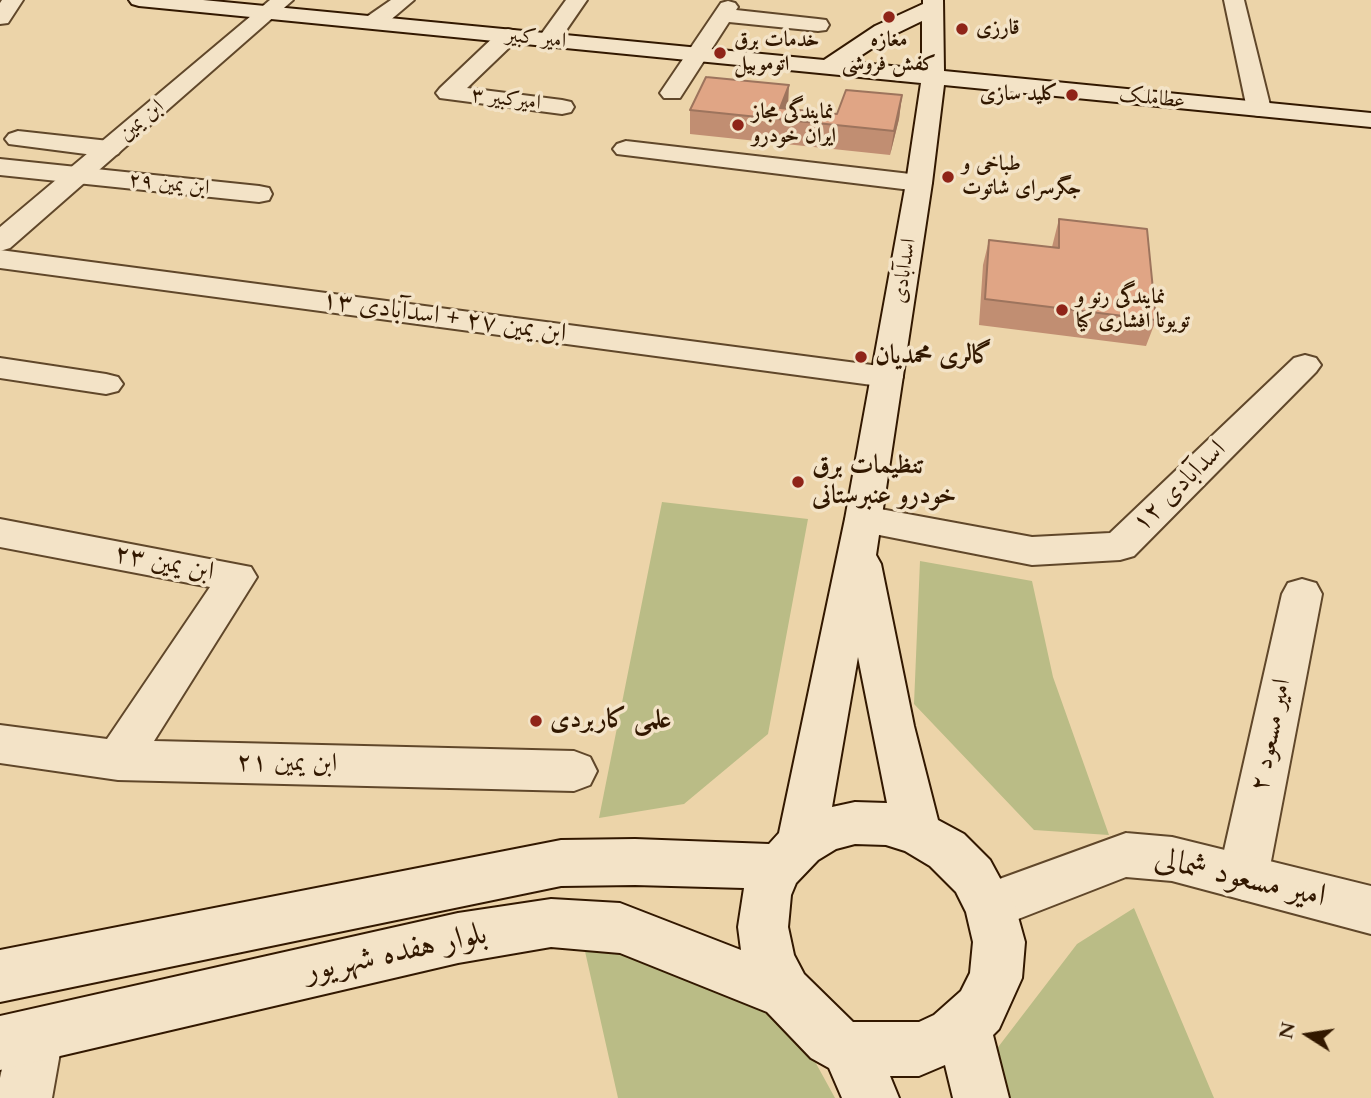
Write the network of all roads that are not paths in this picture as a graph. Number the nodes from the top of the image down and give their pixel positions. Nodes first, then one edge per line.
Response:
1 (13, 0) edge
2 (139, 0) edge
3 (404, 0) edge
4 (576, 0) edge
5 (1234, 0) edge
6 (932, 4) edge
7 (276, 6) edge
8 (0, 18) edge
9 (373, 23) junction
10 (818, 25) dead end
11 (508, 36) junction
12 (548, 40) junction
13 (699, 55) junction
14 (830, 67) junction
15 (933, 78) junction
16 (672, 93) dead end
17 (562, 107) dead end
18 (1259, 109) junction
19 (1371, 120) edge
20 (18, 139) dead end
21 (109, 149) junction
22 (626, 149) dead end
23 (0, 167) edge
24 (78, 175) junction
25 (919, 183) junction
26 (259, 194) dead end
27 (0, 242) edge
28 (0, 259) edge
29 (1305, 365) dead end
30 (0, 368) edge
31 (887, 377) junction
32 (106, 384) dead end
33 (861, 530) junction
34 (0, 533) edge
35 (1302, 594) dead end
36 (0, 744) edge
37 (118, 760) junction
38 (574, 771) dead end
39 (917, 833) junction
40 (790, 855) junction
41 (1243, 877) junction
42 (990, 906) junction
43 (1371, 910) edge
44 (0, 976) edge
45 (785, 993) junction
46 (963, 1025) junction
47 (18, 1040) edge
48 (848, 1049) junction
49 (24, 1098) edge
50 (871, 1098) edge
51 (981, 1098) edge

1 - 8 street
2 - 7 street, امیر کبیر
3 - 9 street
4 - 12 street
5 - 18 street
6 - 14 street
6 - 15 street, اسدآبادی
7 - 9 street, امیر کبیر
7 - 21 street, ابن یمین
9 - 11 street, امیر کبیر
10 - 13 street
11 - 12 street, امیر کبیر
11 - 17 street, امیرکبیر ۳
12 - 13 street, امیر کبیر
13 - 14 street, امیر کبیر
13 - 16 street
14 - 15 street, امیر کبیر
15 - 18 street, عطاملک
15 - 25 street, اسدآبادی
18 - 19 street, عطاملک
20 - 21 street
21 - 24 street, ابن یمین
22 - 25 street
23 - 24 street, ابن یمین ۲۹
24 - 26 street, ابن یمین ۲۹
24 - 27 street, ابن یمین
25 - 31 street, اسدآبادی
28 - 31 street, ابن یمین ۲۷ + اسدآبادی ۱۳
29 - 33 street, اسدآبادی ۱۲
30 - 32 street
31 - 33 street, اسدآبادی
33 - 39 street, اسدآبادی
33 - 40 street, اسدآبادی
34 - 37 street, ابن یمین ۲۳
35 - 41 street, امیر مسعود ۲
36 - 37 street, ابن یمین ۲۱
37 - 38 street, ابن یمین ۲۱
39 - 40 street
39 - 42 street
40 - 44 street, بلوار هفده شهریور
40 - 45 street
41 - 42 street, امیر مسعود شمالی
41 - 43 street, امیر مسعود شمالی
42 - 46 street
45 - 47 street, بلوار هفده شهریور
45 - 48 street
46 - 48 street
46 - 51 street
47 - 49 street
48 - 50 street

